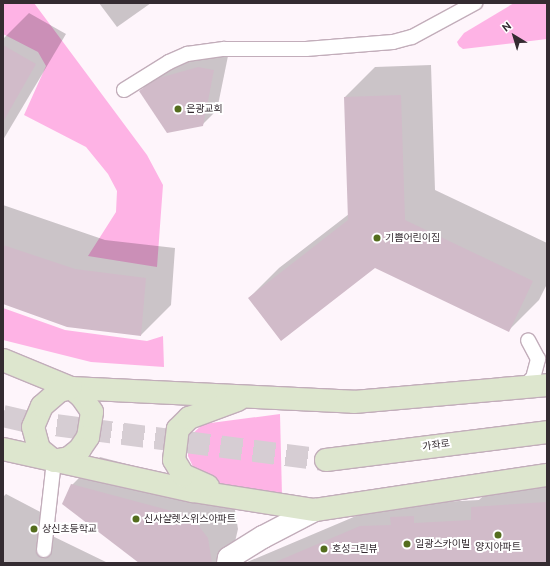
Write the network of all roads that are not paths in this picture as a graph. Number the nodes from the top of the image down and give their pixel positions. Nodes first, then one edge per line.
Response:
1 (475, 3) edge
2 (124, 90) dead end
3 (528, 340) dead end
4 (3, 360) edge
5 (547, 385) edge
6 (523, 387) junction
7 (71, 388) junction
8 (262, 396) junction
9 (547, 432) edge
10 (3, 449) edge
11 (326, 460) tunnel mouth
12 (54, 461) junction
13 (547, 475) edge
14 (242, 499) junction
15 (315, 510) junction
16 (44, 550) dead end
17 (228, 563) edge

1 - 2 lane
3 - 6 lane
4 - 7 main road
5 - 6 main road
6 - 8 main road
7 - 8 main road
7 - 12 main road
7 - 12 main road
8 - 14 main road
9 - 11 main road, 가좌로
10 - 12 main road
12 - 14 main road
12 - 16 lane
13 - 15 main road
14 - 15 main road
15 - 17 street

